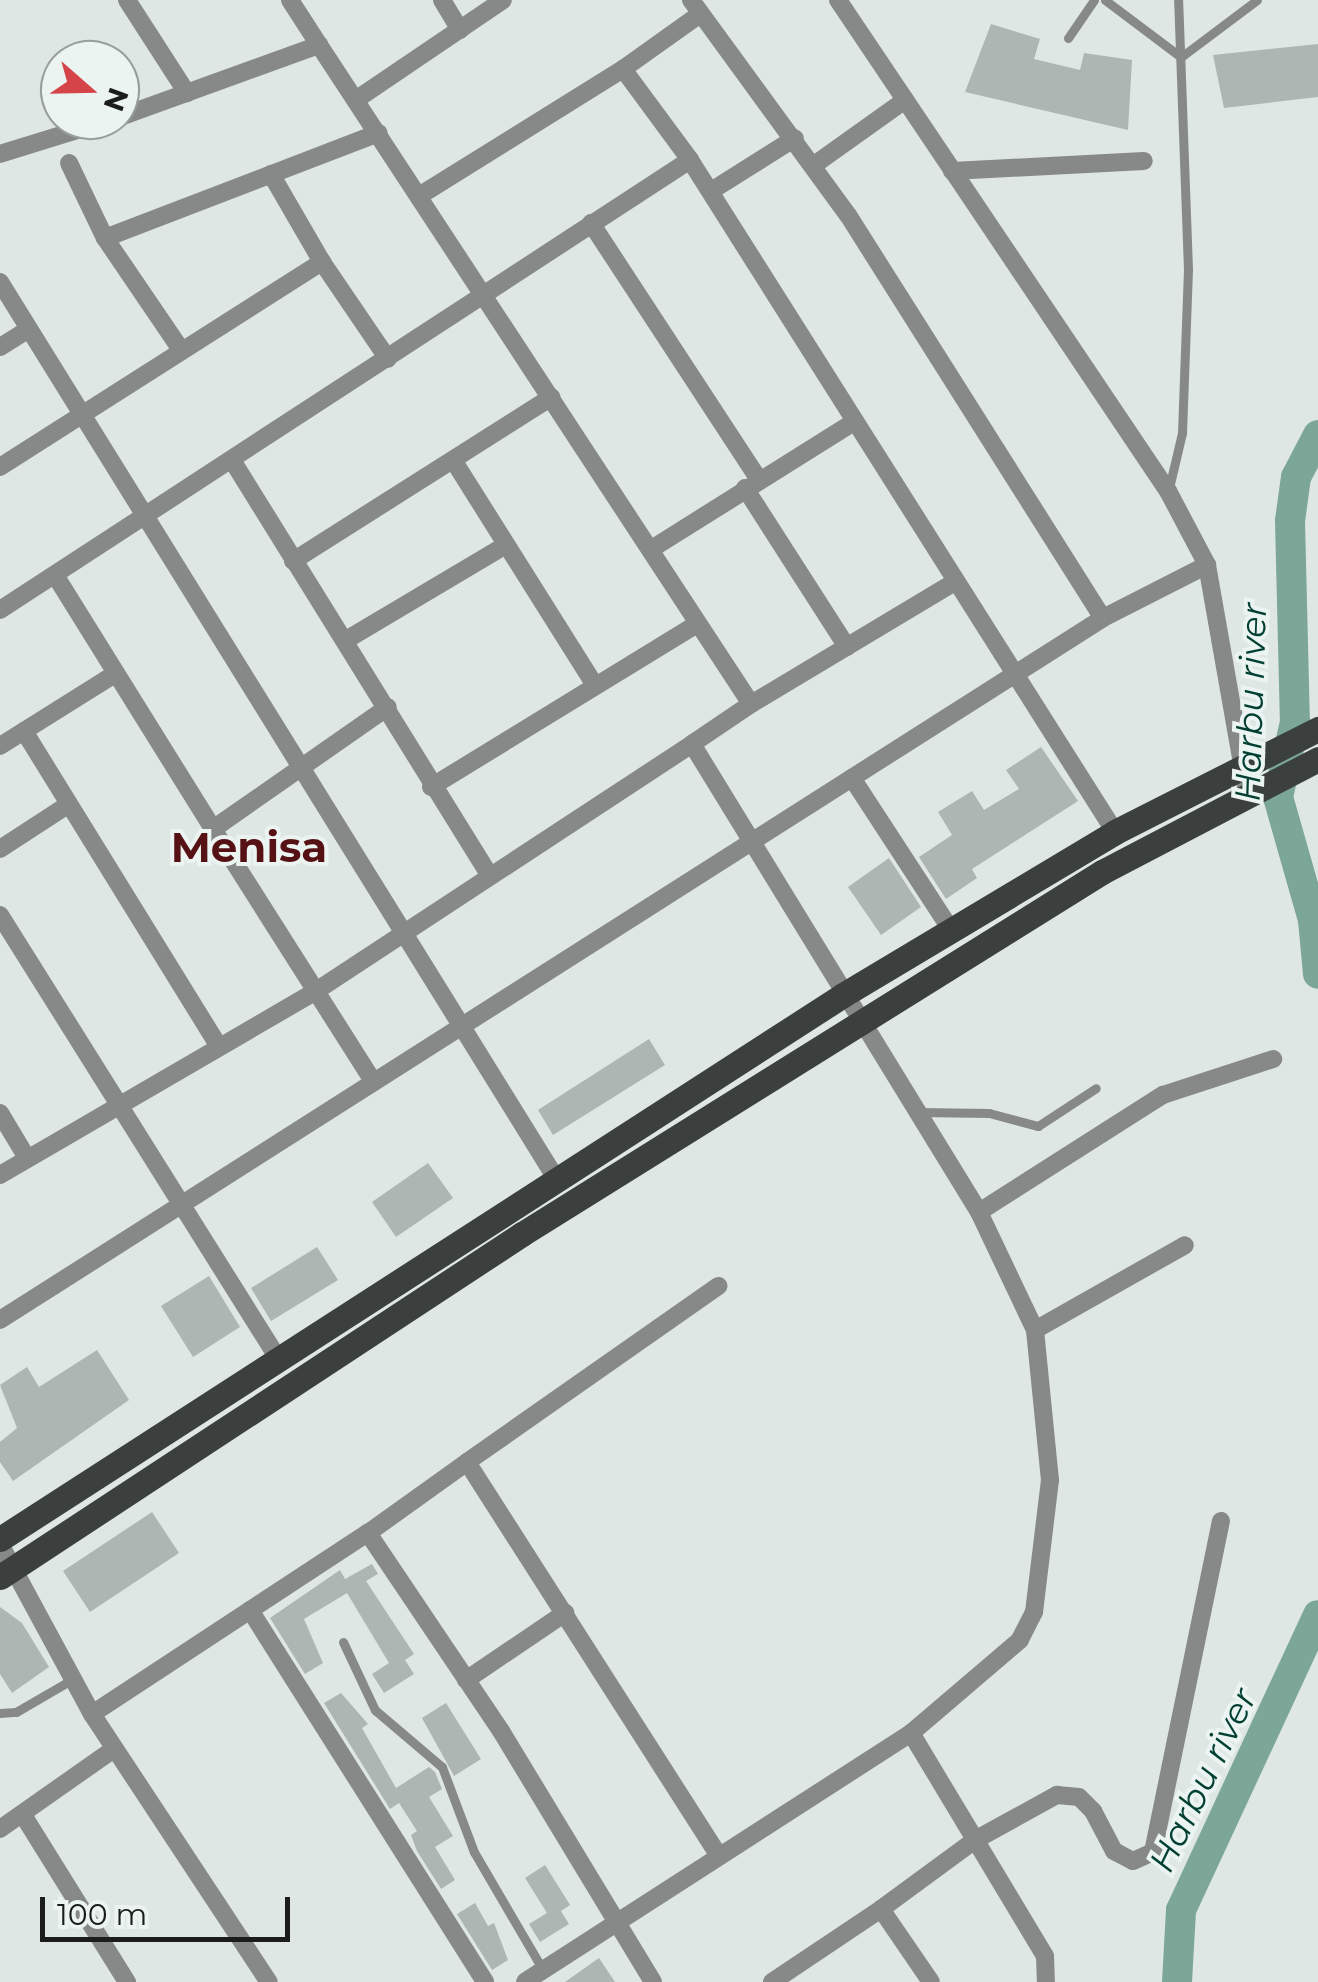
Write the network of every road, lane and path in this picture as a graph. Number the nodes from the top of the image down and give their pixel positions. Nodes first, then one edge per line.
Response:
1 (127, 0) edge
2 (290, 0) edge
3 (442, 0) edge
4 (503, 0) edge
5 (838, 0) edge
6 (1094, 0) edge
7 (1105, 0) edge
8 (1178, 0) edge
9 (1257, 0) edge
10 (696, 7) edge
11 (460, 30) junction
12 (1068, 38) dead end
13 (319, 45) junction
14 (1180, 57) junction
15 (623, 69) junction
16 (188, 93) junction
17 (357, 99) junction
18 (905, 100) junction
19 (140, 109) edge
20 (378, 133) junction
21 (795, 138) junction
22 (45, 140) edge
23 (0, 154) edge
24 (690, 160) junction
25 (1144, 161) dead end
26 (69, 163) dead end
27 (814, 166) junction
28 (952, 171) junction
29 (271, 174) junction
30 (711, 192) junction
31 (419, 196) junction
32 (591, 222) junction
33 (105, 238) junction
34 (322, 262) junction
35 (0, 282) edge
36 (480, 301) junction
37 (26, 331) junction
38 (0, 346) edge
39 (181, 350) junction
40 (388, 359) junction
41 (552, 398) junction
42 (83, 414) junction
43 (852, 423) junction
44 (232, 460) junction
45 (454, 463) junction
46 (0, 466) edge
47 (752, 484) junction
48 (1168, 491) junction
49 (143, 519) junction
50 (506, 545) junction
51 (652, 548) junction
52 (294, 561) junction
53 (1207, 565) junction
54 (54, 575) junction
55 (953, 583) junction
56 (0, 610) edge
57 (1103, 618) junction
58 (697, 624) junction
59 (346, 640) junction
60 (847, 647) junction
61 (113, 675) junction
62 (1010, 676) junction
63 (595, 685) junction
64 (751, 704) junction
65 (388, 707) junction
66 (1316, 730) edge
67 (24, 731) junction
68 (692, 744) junction
69 (0, 746) edge
70 (1311, 762) edge
71 (299, 767) junction
72 (852, 778) junction
73 (1251, 780) junction
74 (431, 787) junction
75 (69, 804) junction
76 (214, 829) junction
77 (1115, 832) junction
78 (752, 842) junction
79 (0, 849) edge
80 (488, 873) junction
81 (0, 916) edge
82 (950, 930) junction
83 (402, 932) junction
84 (316, 991) junction
85 (843, 995) junction
86 (460, 1023) junction
87 (860, 1026) junction
88 (218, 1044) junction
89 (1272, 1060) dead end
90 (372, 1080) junction
91 (1096, 1088) dead end
92 (120, 1103) junction
93 (915, 1112) junction
94 (0, 1113) edge
95 (27, 1158) junction
96 (0, 1175) edge
97 (554, 1175) junction
98 (183, 1205) junction
99 (979, 1212) junction
100 (1185, 1245) dead end
101 (718, 1286) dead end
102 (0, 1319) edge
103 (1035, 1330) junction
104 (279, 1360) junction
105 (467, 1462) junction
106 (1221, 1520) dead end
107 (368, 1533) junction
108 (0, 1541) edge
109 (7, 1573) edge
110 (250, 1610) junction
111 (565, 1613) junction
112 (343, 1642) dead end
113 (73, 1679) junction
114 (466, 1680) junction
115 (0, 1713) edge
116 (92, 1714) junction
117 (911, 1734) junction
118 (114, 1749) junction
119 (23, 1816) junction
120 (0, 1829) edge
121 (976, 1840) junction
122 (718, 1855) junction
123 (880, 1909) junction
124 (615, 1922) junction
125 (543, 1970) junction
126 (127, 1982) edge
127 (269, 1982) edge
128 (486, 1982) edge
129 (525, 1982) edge
130 (654, 1982) edge
131 (772, 1982) edge
132 (931, 1982) edge
133 (1046, 1982) edge

1 - 16 street
2 - 13 street
3 - 11 street
4 - 11 street
5 - 18 street
6 - 12 lane
7 - 14 lane
8 - 14 lane
9 - 14 lane
10 - 15 street
10 - 21 street
11 - 17 street
13 - 16 street
13 - 17 street
14 - 48 lane
15 - 24 street
15 - 31 street
16 - 19 street
17 - 20 street
18 - 27 street
18 - 28 street
20 - 29 street
20 - 31 street
21 - 27 street
21 - 30 street
22 - 23 street
24 - 30 street
24 - 32 street
25 - 28 street
26 - 33 street
27 - 57 street
28 - 48 street
29 - 33 street
29 - 34 street
30 - 43 street
31 - 36 street
32 - 36 street
32 - 47 street
33 - 39 street
34 - 39 street
34 - 40 street
35 - 37 street
36 - 40 street
36 - 41 street
37 - 38 street
37 - 42 street
39 - 42 street
40 - 44 street
41 - 45 street
41 - 51 street
42 - 46 street
42 - 49 street
43 - 47 street
43 - 55 street
44 - 49 street
44 - 52 street
45 - 50 street
45 - 52 street
47 - 51 street
47 - 60 street
48 - 53 street
49 - 54 street
49 - 71 street
50 - 59 street
50 - 63 street
51 - 58 street
52 - 59 street
53 - 57 street
53 - 73 street
54 - 56 street
54 - 61 street
55 - 60 street
55 - 62 street
57 - 62 street
58 - 63 street
58 - 64 street
59 - 65 street
60 - 64 street
61 - 67 street
61 - 76 street
62 - 72 street
62 - 77 street
63 - 74 street
64 - 68 street
65 - 71 street
65 - 74 street
66 - 73 main road
67 - 69 street
67 - 75 street
68 - 78 street
68 - 80 street
70 - 73 main road
71 - 76 street
71 - 83 street
72 - 78 street
72 - 82 street
73 - 77 main road
73 - 87 main road
74 - 80 street
75 - 79 street
75 - 88 street
76 - 84 street
77 - 82 main road
78 - 85 street
78 - 86 street
80 - 83 street
81 - 92 street
82 - 85 main road
83 - 84 street
83 - 86 street
84 - 88 street
84 - 90 street
85 - 87 street
85 - 97 main road
86 - 90 street
86 - 97 street
87 - 93 street
87 - 109 main road
88 - 92 street
89 - 99 street
90 - 98 street
91 - 93 lane
92 - 95 street
92 - 98 street
93 - 99 street
94 - 95 street
95 - 96 street
97 - 104 main road
98 - 102 street
98 - 104 street
99 - 103 street
100 - 103 street
101 - 105 street
103 - 117 street
104 - 108 main road
105 - 107 street
105 - 111 street
106 - 121 street
107 - 110 street
107 - 114 street
108 - 109 street
109 - 113 street
110 - 116 street
110 - 128 street
111 - 114 street
111 - 122 street
112 - 125 lane
113 - 115 lane
113 - 116 street
114 - 124 street
116 - 118 street
117 - 121 street
117 - 122 street
118 - 119 street
118 - 127 street
119 - 120 street
119 - 126 street
121 - 123 street
121 - 133 street
122 - 124 street
123 - 131 street
123 - 132 street
124 - 125 street
124 - 130 street
125 - 129 street

